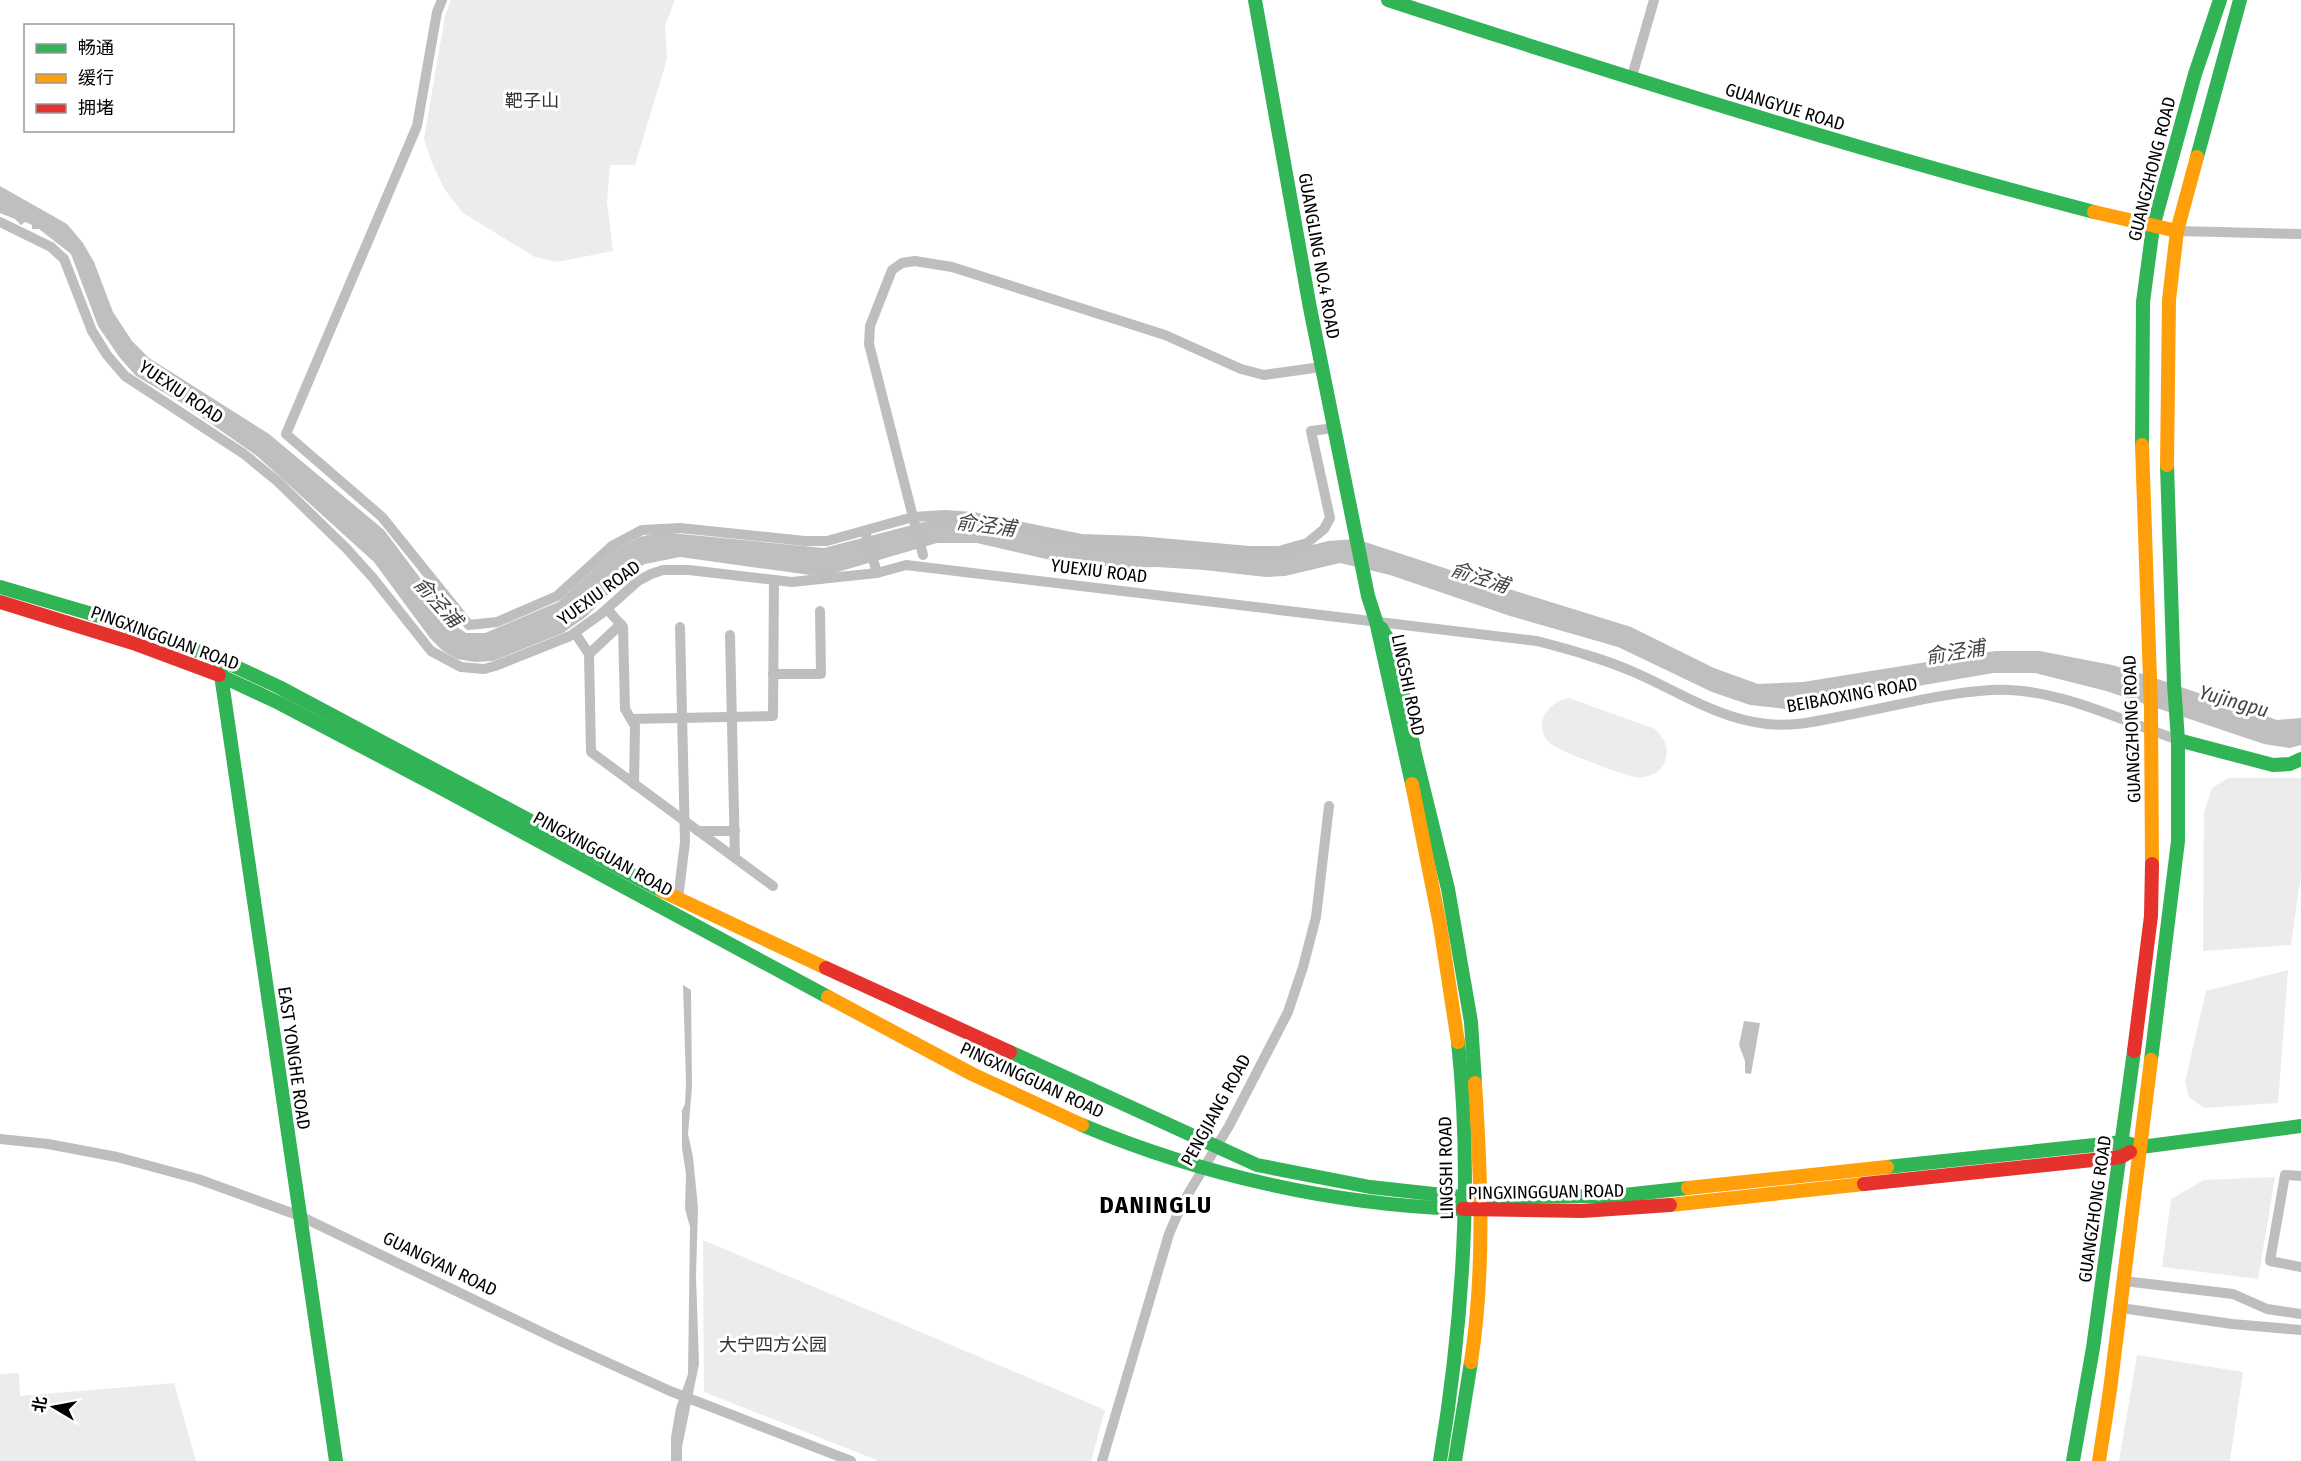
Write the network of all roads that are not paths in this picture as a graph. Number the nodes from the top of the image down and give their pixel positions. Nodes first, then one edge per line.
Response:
1 (442, 0) edge
2 (1255, 0) edge
3 (1388, 0) edge
4 (1654, 0) edge
5 (2220, 0) edge
6 (2240, 0) edge
7 (1631, 80) junction
8 (0, 222) edge
9 (2153, 227) junction
10 (2177, 231) junction
11 (2301, 234) edge
12 (1321, 367) junction
13 (1334, 428) junction
14 (913, 519) junction
15 (865, 531) junction
16 (923, 555) dead end
17 (877, 573) junction
18 (774, 580) junction
19 (0, 587) edge
20 (0, 602) edge
21 (607, 609) junction
22 (820, 611) dead end
23 (1376, 621) junction
24 (621, 624) junction
25 (680, 627) dead end
26 (575, 633) junction
27 (730, 634) dead end
28 (590, 654) junction
29 (219, 659) junction
30 (773, 674) junction
31 (220, 676) junction
32 (730, 718) junction
33 (631, 719) junction
34 (682, 719) junction
35 (2151, 730) junction
36 (2178, 740) junction
37 (2301, 759) edge
38 (634, 784) junction
39 (1329, 806) dead end
40 (685, 822) junction
41 (697, 831) junction
42 (735, 831) junction
43 (735, 858) junction
44 (773, 886) dead end
45 (678, 899) junction
46 (2301, 1126) edge
47 (0, 1139) edge
48 (2123, 1142) junction
49 (1217, 1146) junction
50 (2141, 1147) junction
51 (2121, 1157) junction
52 (1204, 1166) junction
53 (2301, 1176) edge
54 (1466, 1197) junction
55 (1481, 1197) junction
56 (1466, 1211) junction
57 (1480, 1212) junction
58 (300, 1216) junction
59 (2301, 1267) edge
60 (2124, 1281) junction
61 (2121, 1308) junction
62 (2301, 1314) edge
63 (2301, 1330) edge
64 (336, 1461) edge
65 (851, 1461) edge
66 (1102, 1461) edge
67 (1440, 1461) edge
68 (1455, 1461) edge
69 (2073, 1461) edge
70 (2099, 1461) edge

1 - 15 street
2 - 12 main road, GUANGLING NO.4 ROAD
3 - 7 main road, GUANGYUE ROAD
4 - 7 street
5 - 9 main road, GUANGZHONG ROAD
6 - 10 main road, GUANGZHONG ROAD
7 - 9 main road, GUANGYUE ROAD
8 - 26 street, YUEXIU ROAD
9 - 10 main road, GUANGYUE ROAD
9 - 35 main road, GUANGZHONG ROAD
10 - 11 street
10 - 36 main road, GUANGZHONG ROAD
12 - 13 main road, GUANGLING NO.4 ROAD
12 - 14 street
13 - 14 street
13 - 23 main road, GUANGLING NO.4 ROAD
14 - 15 street
14 - 16 street
15 - 17 street
17 - 18 street, YUEXIU ROAD
17 - 23 street, YUEXIU ROAD
18 - 21 street, YUEXIU ROAD
18 - 30 street
19 - 29 main road, PINGXINGGUAN ROAD
20 - 31 main road, PINGXINGGUAN ROAD
21 - 24 street
21 - 26 street, YUEXIU ROAD
22 - 30 street
23 - 35 street, BEIBAOXING ROAD
23 - 54 main road, LINGSHI ROAD
23 - 55 main road, LINGSHI ROAD
24 - 28 street
24 - 33 street
25 - 34 street
26 - 28 street
27 - 32 street
28 - 38 street
29 - 31 main road, EAST YONGHE ROAD
29 - 45 main road, PINGXINGGUAN ROAD
30 - 32 street
31 - 52 main road, PINGXINGGUAN ROAD
31 - 58 main road, EAST YONGHE ROAD
32 - 34 street
32 - 42 street
33 - 34 street
33 - 38 street
34 - 40 street
35 - 36 street, BEIBAOXING ROAD
35 - 48 main road, GUANGZHONG ROAD
36 - 37 main road, BEIBAOXING ROAD
36 - 50 main road, GUANGZHONG ROAD
38 - 40 street
39 - 49 street, PENGJIANG ROAD
40 - 41 street
40 - 45 street
41 - 42 street
41 - 43 street
42 - 43 street
43 - 44 street
45 - 49 main road, PINGXINGGUAN ROAD
46 - 50 main road, PINGXINGGUAN ROAD
47 - 58 street, GUANGYAN ROAD
48 - 50 main road, PINGXINGGUAN ROAD
48 - 51 main road, GUANGZHONG ROAD
48 - 55 main road, PINGXINGGUAN ROAD
49 - 52 street, PENGJIANG ROAD
49 - 54 main road, PINGXINGGUAN ROAD
50 - 51 main road, PINGXINGGUAN ROAD
50 - 60 main road, GUANGZHONG ROAD
51 - 57 main road, PINGXINGGUAN ROAD
51 - 69 main road, GUANGZHONG ROAD
52 - 56 main road, PINGXINGGUAN ROAD
52 - 66 street, PENGJIANG ROAD
53 - 59 street
54 - 55 main road, PINGXINGGUAN ROAD
54 - 56 main road, LINGSHI ROAD
55 - 57 main road, LINGSHI ROAD
56 - 57 main road, PINGXINGGUAN ROAD
56 - 67 main road, LINGSHI ROAD
57 - 68 main road, LINGSHI ROAD
58 - 64 main road, EAST YONGHE ROAD
58 - 65 street, GUANGYAN ROAD
60 - 61 main road, GUANGZHONG ROAD
60 - 62 street
61 - 63 street
61 - 70 main road, GUANGZHONG ROAD

